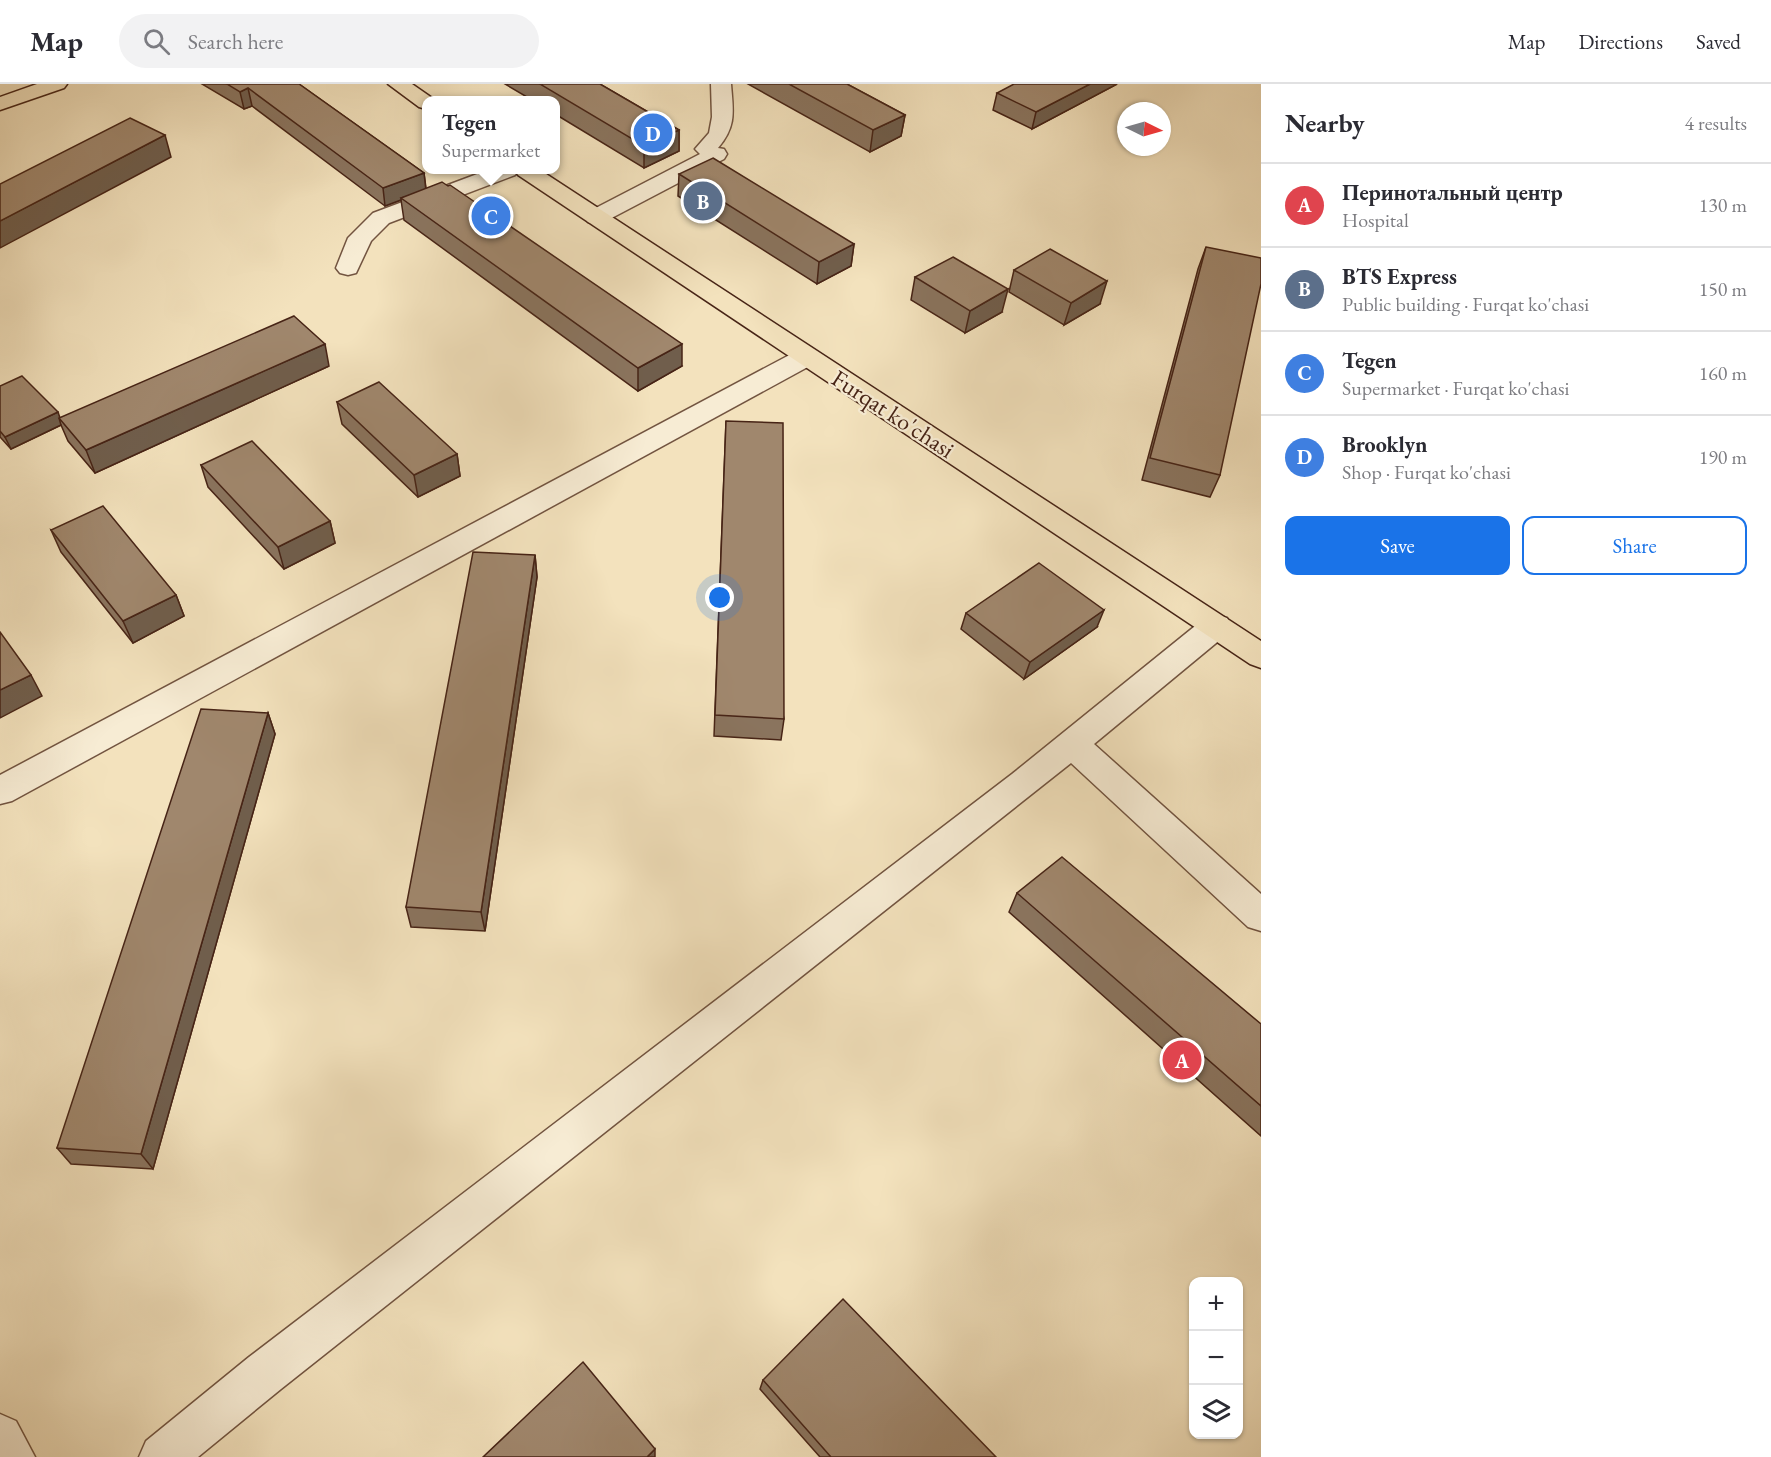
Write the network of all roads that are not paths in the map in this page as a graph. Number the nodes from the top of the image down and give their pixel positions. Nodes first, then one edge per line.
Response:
1 (57, 84) edge
2 (398, 84) edge
3 (721, 84) edge
4 (422, 100) edge
5 (0, 104) edge
6 (496, 174) edge
7 (532, 174) edge
8 (596, 217) junction
9 (348, 268) dead end
10 (806, 357) junction
11 (1216, 626) junction
12 (1261, 656) edge
13 (1072, 744) junction
14 (0, 791) edge
15 (1261, 916) edge
16 (0, 1437) edge
17 (12, 1457) edge
18 (162, 1457) edge

1 - 5 main road
2 - 4 main road
3 - 8 street
6 - 9 street
7 - 8 main road, Furqat ko'chasi
8 - 10 main road, Furqat ko'chasi
10 - 11 main road, Furqat ko'chasi
10 - 14 street
11 - 12 main road, Furqat ko'chasi
11 - 13 street
13 - 15 street
13 - 18 street
16 - 17 street

